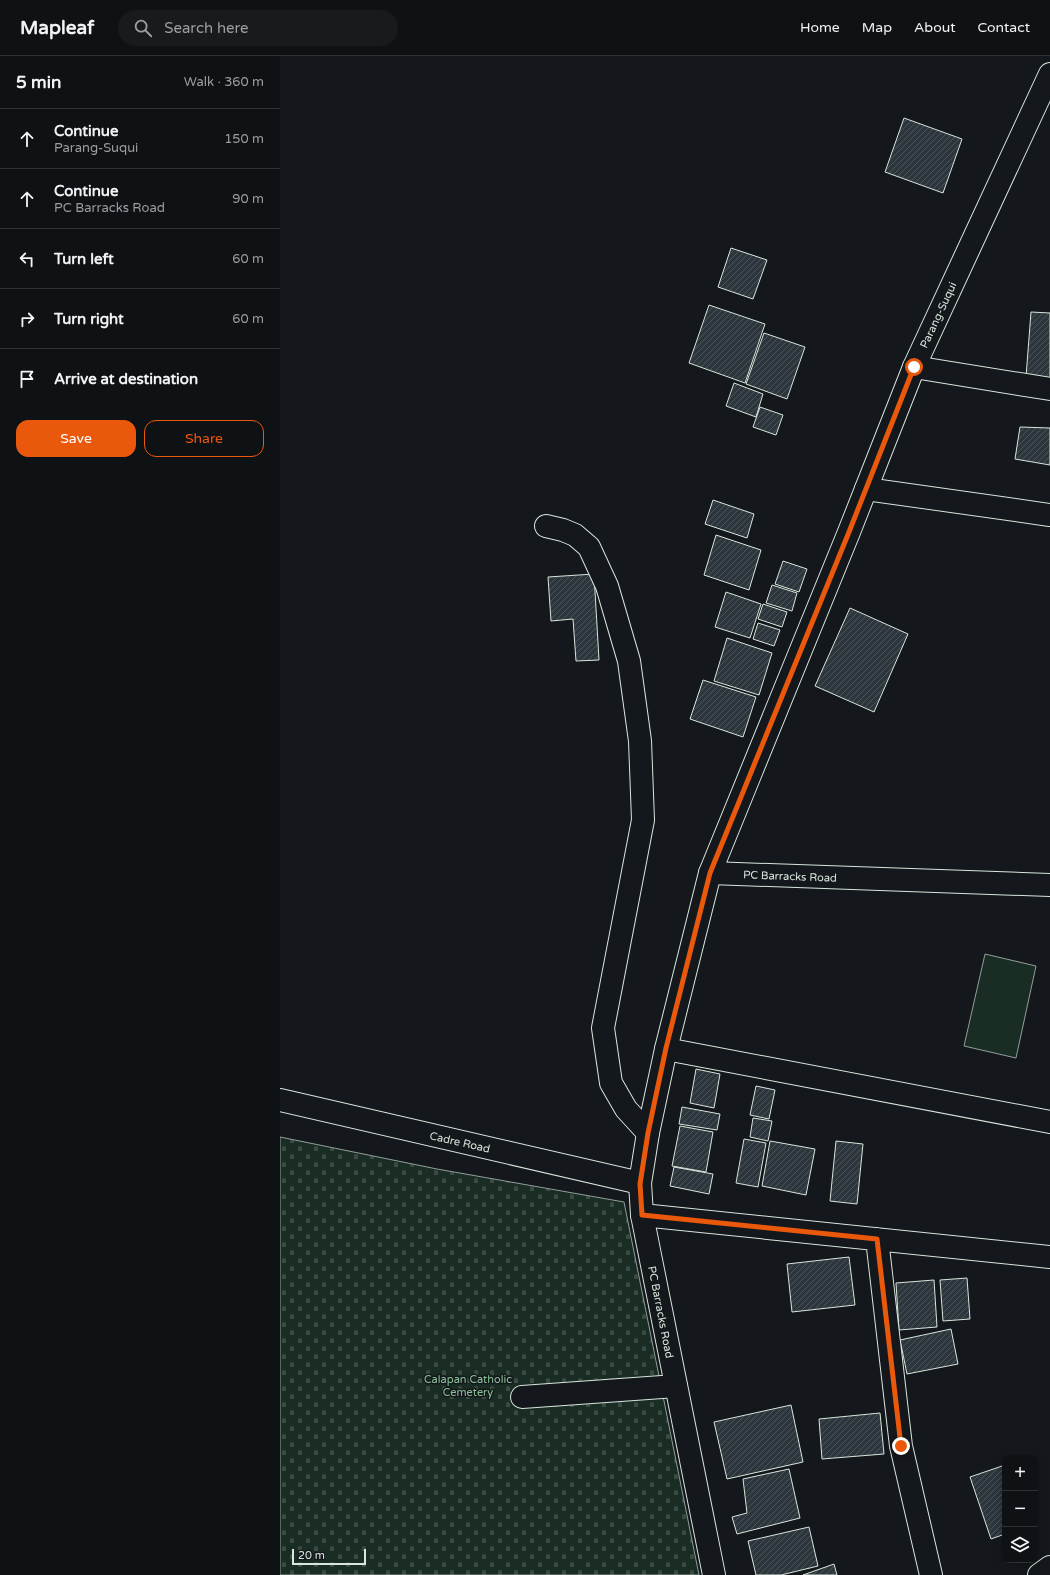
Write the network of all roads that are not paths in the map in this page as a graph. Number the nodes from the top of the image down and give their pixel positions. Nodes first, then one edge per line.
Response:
1 (1050, 74) edge
2 (914, 367) junction
3 (1050, 389) edge
4 (866, 489) junction
5 (1050, 515) edge
6 (546, 526) dead end
7 (710, 873) junction
8 (1050, 885) edge
9 (666, 1048) junction
10 (280, 1100) edge
11 (1050, 1122) edge
12 (648, 1133) junction
13 (640, 1184) junction
14 (642, 1215) junction
15 (877, 1239) junction
16 (1050, 1257) edge
17 (676, 1386) junction
18 (522, 1396) dead end
19 (1050, 1567) edge
20 (714, 1575) edge
21 (931, 1575) edge
22 (1039, 1575) edge

1 - 2 main road, Parang-Suqui
2 - 3 main road
2 - 4 main road, Parang-Suqui
4 - 5 main road
4 - 7 main road, Parang-Suqui
6 - 12 main road
7 - 8 main road, PC Barracks Road
7 - 9 main road, PC Barracks Road
9 - 11 main road
9 - 12 main road, PC Barracks Road
10 - 13 main road, Cadre Road
12 - 13 main road, PC Barracks Road
13 - 14 main road, PC Barracks Road
14 - 15 main road
14 - 17 main road, PC Barracks Road
15 - 16 main road
15 - 21 main road
17 - 18 main road
17 - 20 main road, PC Barracks Road
19 - 22 main road

